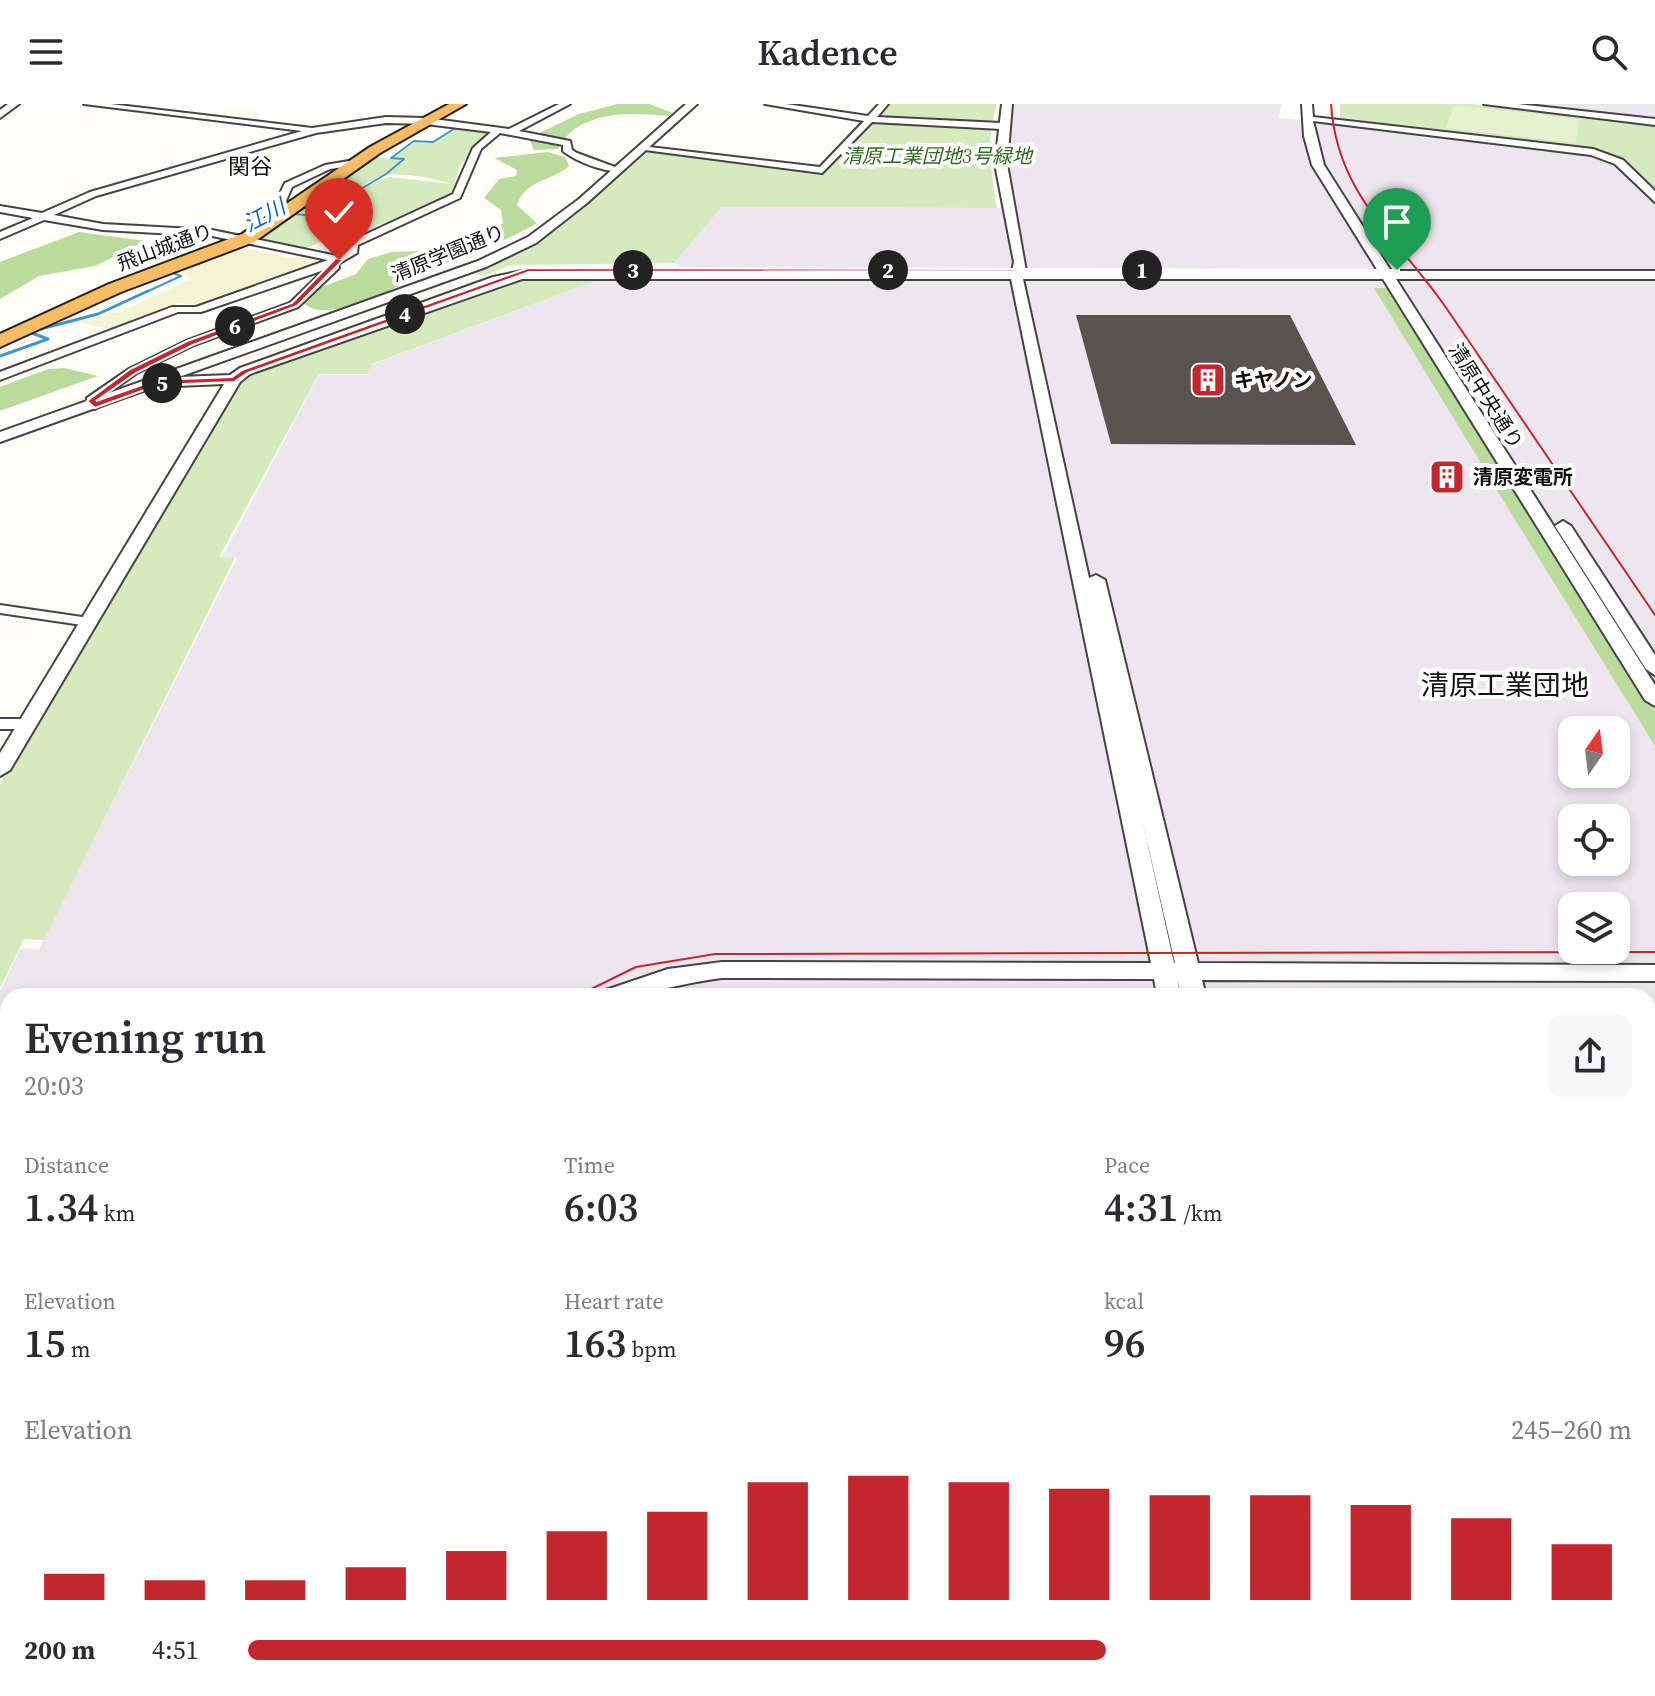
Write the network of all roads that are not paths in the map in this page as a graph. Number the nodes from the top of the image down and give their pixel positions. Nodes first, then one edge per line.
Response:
1 (14, 104) edge
2 (88, 104) edge
3 (459, 104) edge
4 (566, 104) edge
5 (692, 104) edge
6 (769, 104) edge
7 (884, 104) edge
8 (1007, 104) edge
9 (1307, 104) edge
10 (1489, 104) edge
11 (1317, 112) edge
12 (0, 115) edge
13 (871, 119) junction
14 (426, 121) junction
15 (1655, 122) edge
16 (1001, 126) junction
17 (315, 130) junction
18 (498, 131) junction
19 (510, 132) junction
20 (641, 149) junction
21 (618, 170) junction
22 (1655, 198) edge
23 (0, 209) edge
24 (43, 217) junction
25 (0, 236) edge
26 (248, 238) junction
27 (337, 259) junction
28 (1391, 272) junction
29 (1655, 272) edge
30 (1021, 273) junction
31 (0, 341) edge
32 (0, 376) edge
33 (234, 379) junction
34 (156, 383) junction
35 (95, 405) junction
36 (0, 437) edge
37 (2, 611) edge
38 (89, 622) junction
39 (1655, 669) edge
40 (1655, 700) edge
41 (0, 724) edge
42 (28, 724) junction
43 (0, 770) edge
44 (1188, 970) junction
45 (1163, 971) junction
46 (1655, 973) edge
47 (637, 988) edge
48 (1167, 988) edge
49 (1192, 988) edge

1 - 12 street
2 - 17 street
3 - 14 highway, 飛山城通り
4 - 19 street
5 - 20 street, 清原学園通り
6 - 13 street
7 - 13 street
8 - 16 street
9 - 28 street, 清原中央通り
10 - 15 street
11 - 22 street
11 - 28 street, 清原中央通り
13 - 16 street
13 - 20 street
14 - 17 street
14 - 18 street
14 - 26 highway, 飛山城通り
16 - 30 street
17 - 24 street
18 - 19 street
18 - 27 street
19 - 21 street
20 - 21 street, 清原学園通り
21 - 34 street, 清原学園通り
23 - 24 street
24 - 25 street
24 - 26 street
26 - 27 street
26 - 31 highway, 飛山城通り
27 - 32 street
27 - 35 street
28 - 29 street
28 - 30 street
28 - 39 street, 清原中央通り
28 - 40 street, 清原中央通り
30 - 33 street
30 - 44 street
30 - 45 street
33 - 34 street
33 - 38 street
34 - 35 street, 清原学園通り
35 - 36 street, 清原学園通り
37 - 38 street
38 - 42 street
41 - 42 street
42 - 43 street
44 - 45 street
44 - 46 street
44 - 49 street
45 - 47 street
45 - 48 street

